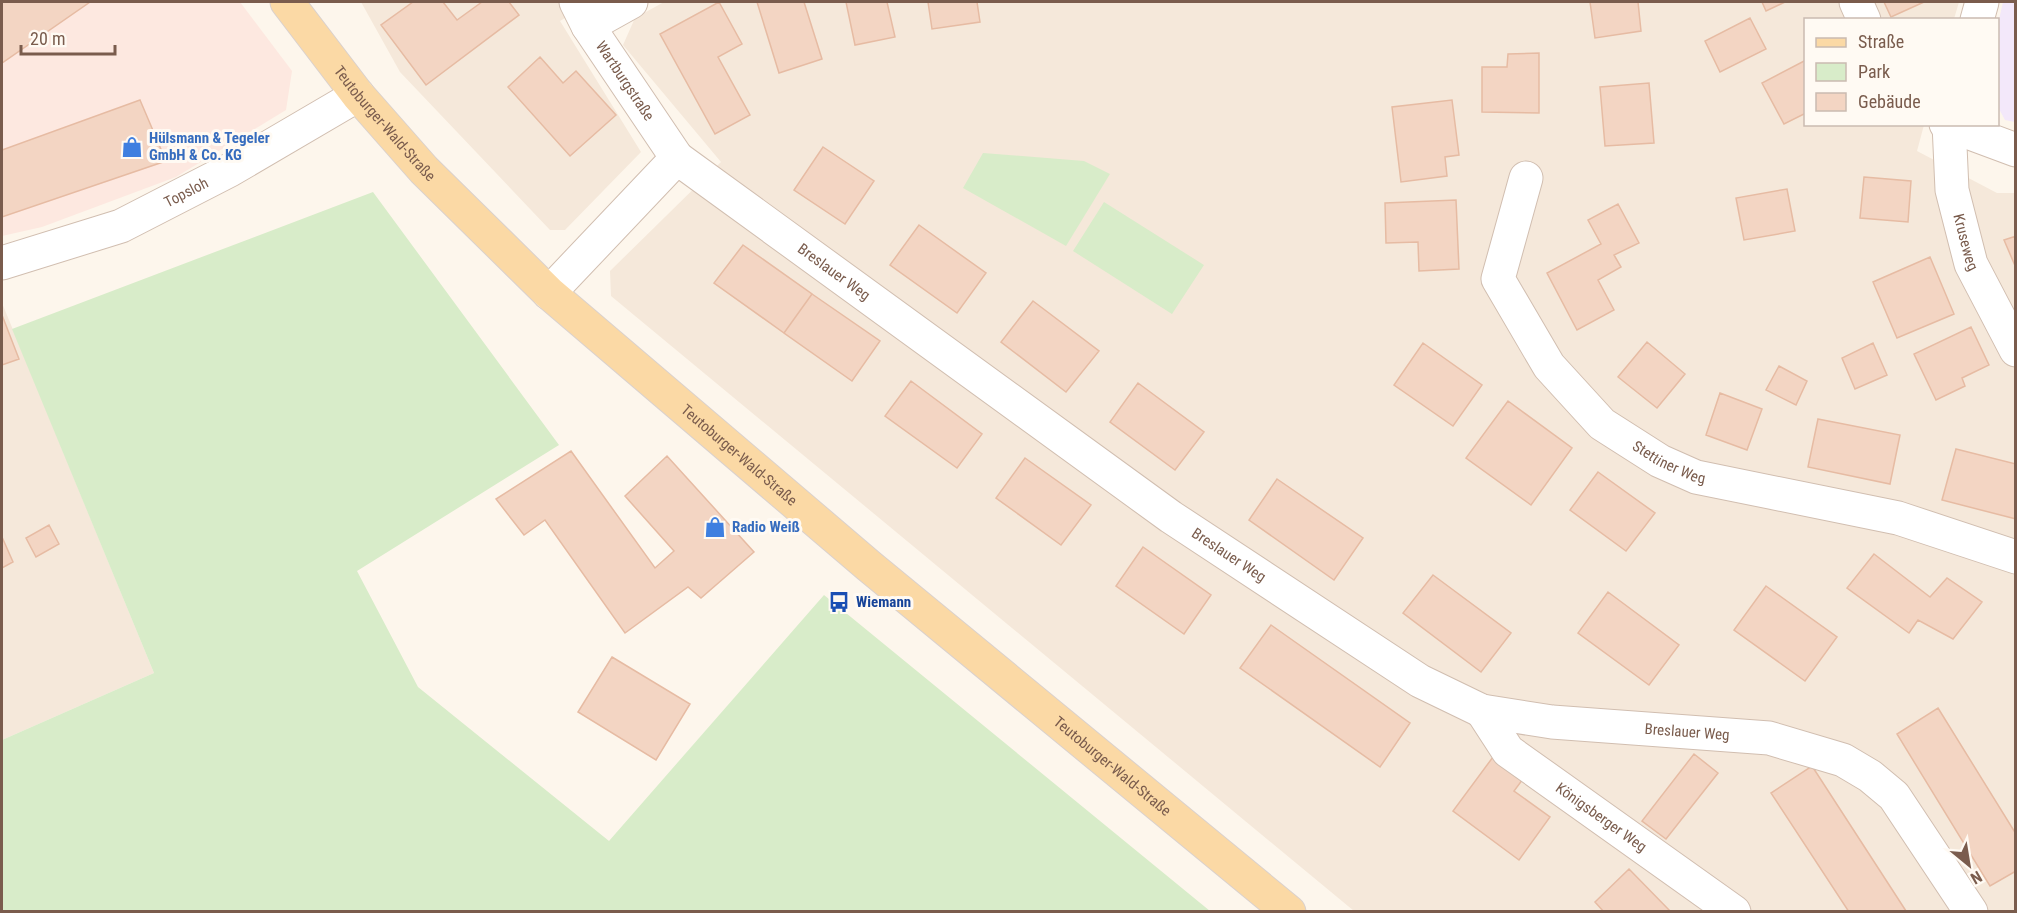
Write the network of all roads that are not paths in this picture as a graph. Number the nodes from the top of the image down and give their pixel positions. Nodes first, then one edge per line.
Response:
1 (287, 2) edge
2 (632, 2) edge
3 (1856, 2) edge
4 (1982, 2) edge
5 (582, 14) edge
6 (1863, 18) edge
7 (1978, 18) edge
8 (358, 95) junction
9 (1948, 126) edge
10 (1951, 126) edge
11 (2016, 150) edge
12 (676, 158) junction
13 (1526, 178) dead end
14 (2, 264) edge
15 (549, 293) junction
16 (2016, 350) edge
17 (2016, 557) edge
18 (1482, 711) junction
19 (1289, 912) edge
20 (1734, 912) edge
21 (1971, 912) edge

1 - 8 main road, Teutoburger-Wald-Straße
2 - 5 street
3 - 6 street
4 - 7 street
5 - 12 street, Wartburgstraße
8 - 14 street, Topsloh
8 - 15 main road, Teutoburger-Wald-Straße
9 - 16 street, Kruseweg
10 - 11 street
12 - 15 street
12 - 18 street, Breslauer Weg
13 - 17 street, Stettiner Weg
15 - 19 main road, Teutoburger-Wald-Straße
18 - 20 street, Königsberger Weg
18 - 21 street, Breslauer Weg

